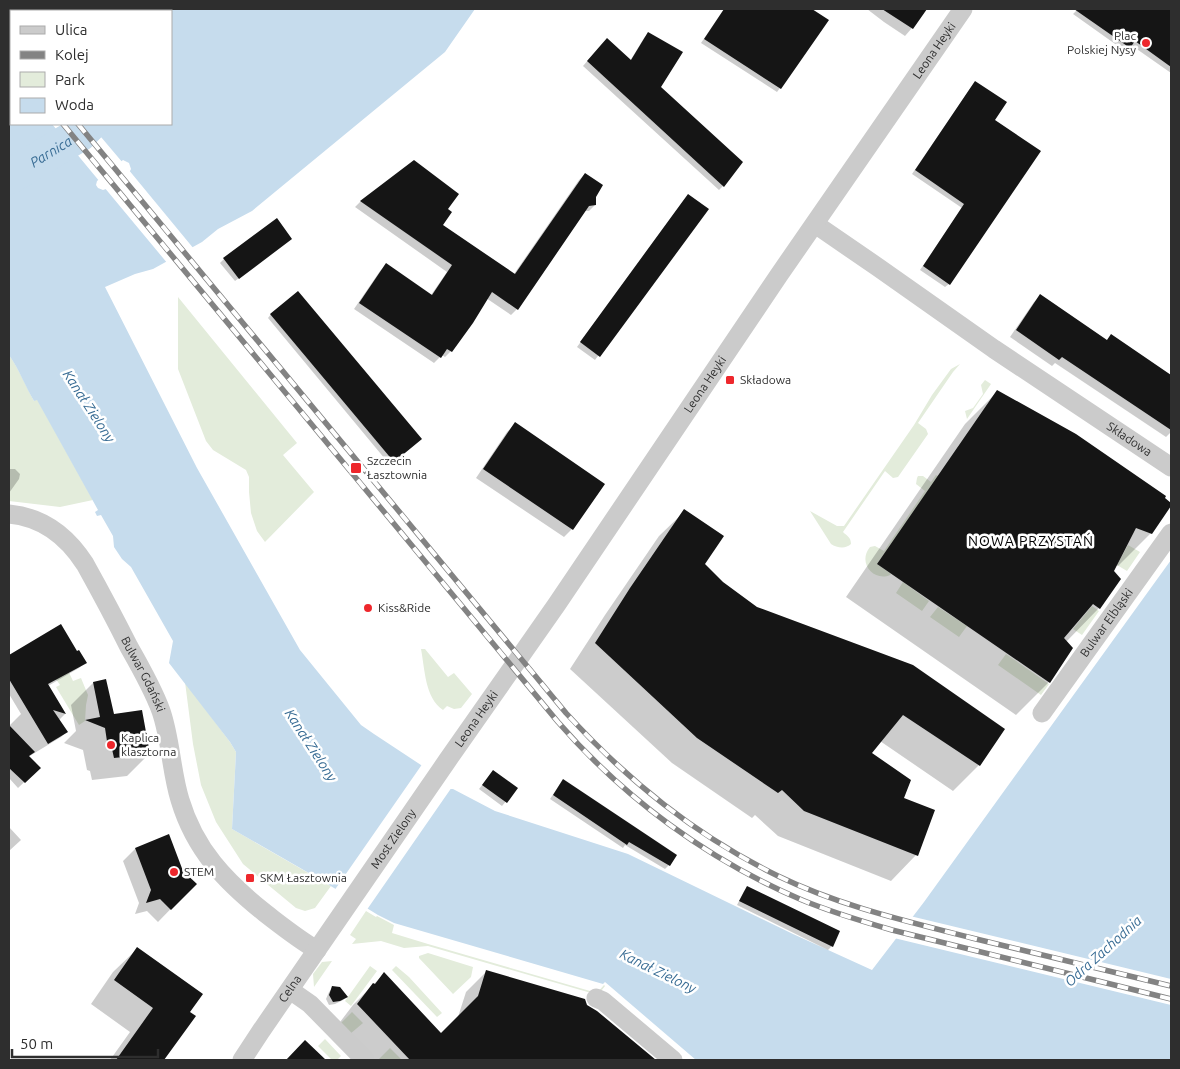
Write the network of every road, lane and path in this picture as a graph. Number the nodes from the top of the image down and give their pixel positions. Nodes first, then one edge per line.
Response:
1 (963, 9) edge
2 (815, 224) junction
3 (1171, 468) edge
4 (9, 514) edge
5 (1171, 533) edge
6 (1042, 713) dead end
7 (447, 761) joint
8 (339, 918) joint
9 (317, 950) junction
10 (290, 990) junction
11 (596, 998) dead end
12 (242, 1060) edge
13 (365, 1060) edge
14 (673, 1060) edge

1 - 2 street, Leona Heyki
2 - 3 street, Składowa
2 - 7 street, Leona Heyki
4 - 9 street, Bulwar Gdański
5 - 6 street, Bulwar Elbląski
7 - 8 street, Most Zielony
8 - 9 street, Celna
9 - 10 street, Celna
10 - 12 street, Celna
10 - 13 street
11 - 14 street

